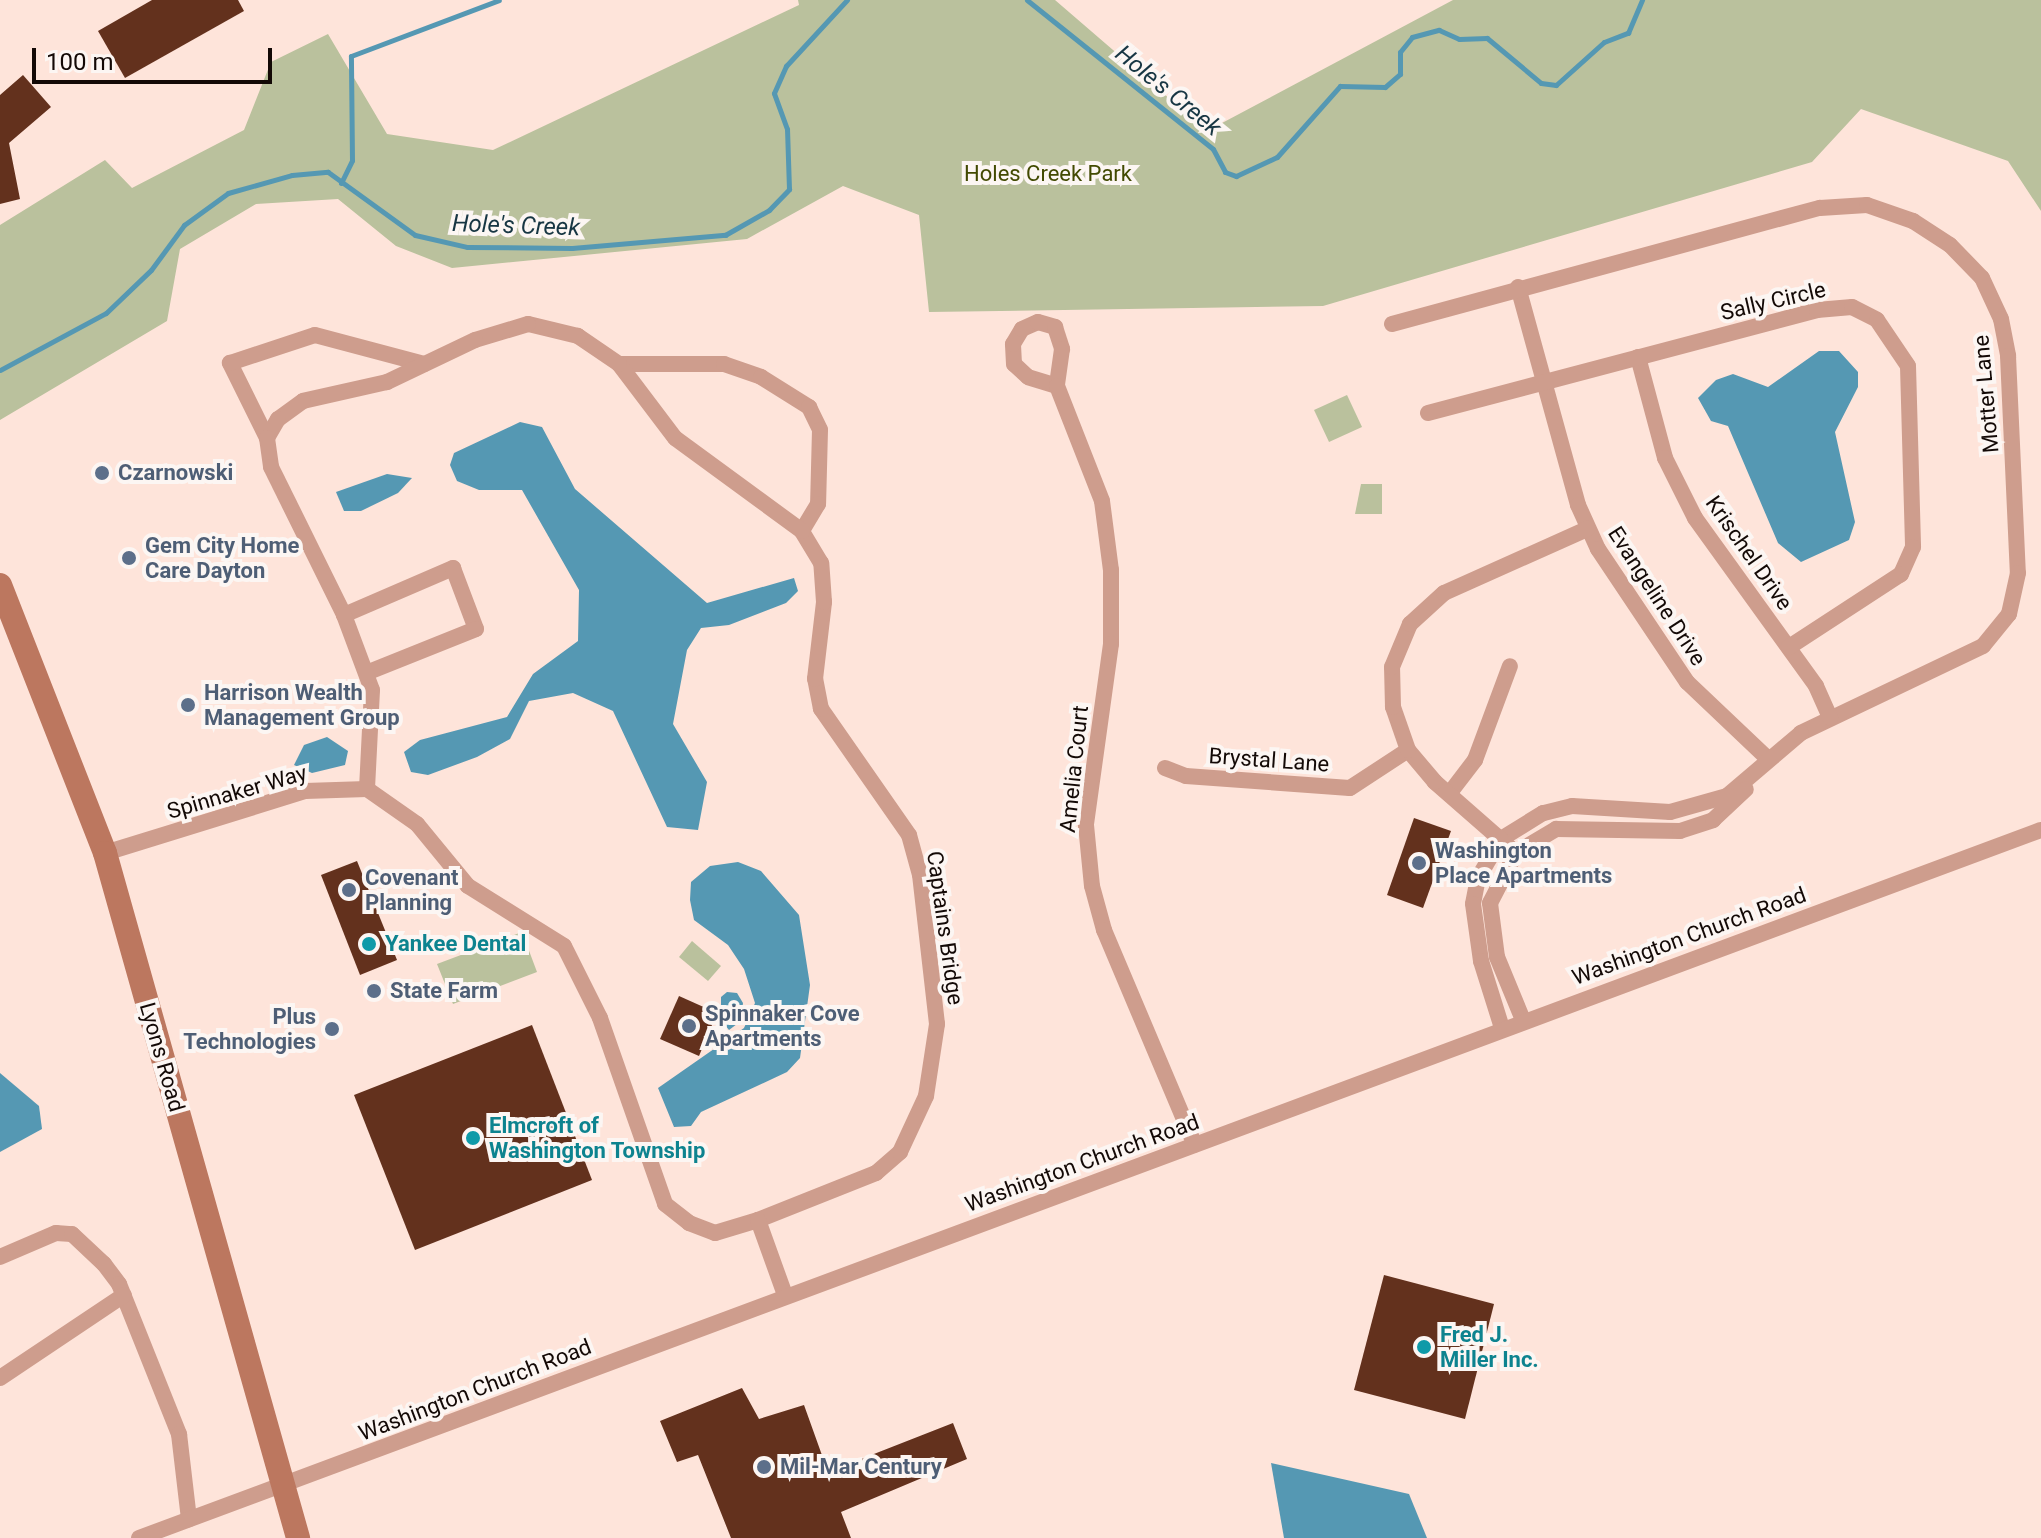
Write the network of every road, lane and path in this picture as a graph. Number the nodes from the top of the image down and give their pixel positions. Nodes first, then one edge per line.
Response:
1 (1518, 287) junction
2 (1392, 324) dead end
3 (1638, 357) junction
4 (424, 364) junction
5 (619, 364) junction
6 (1544, 381) junction
7 (1057, 386) dead end
8 (1428, 413) dead end
9 (267, 438) junction
10 (1587, 529) junction
11 (802, 531) junction
12 (0, 585) edge
13 (344, 615) junction
14 (1789, 647) junction
15 (1510, 666) dead end
16 (366, 673) junction
17 (1830, 718) junction
18 (1408, 750) junction
19 (1768, 759) junction
20 (1165, 768) dead end
21 (367, 789) junction
22 (1449, 794) junction
23 (2041, 830) edge
24 (1501, 839) junction
25 (105, 853) junction
26 (1516, 853) junction
27 (1523, 1020) junction
28 (1502, 1028) junction
29 (1195, 1145) junction
30 (758, 1220) junction
31 (0, 1257) edge
32 (124, 1295) junction
33 (785, 1295) junction
34 (0, 1378) edge
35 (284, 1486) junction
36 (189, 1519) junction
37 (139, 1538) edge
38 (298, 1538) edge

1 - 2 street, Motter Lane
1 - 6 street, Evangeline Drive
1 - 17 street, Motter Lane
3 - 6 street, Sally Circle
3 - 14 street, Krischel Drive
3 - 14 street, Sally Circle
4 - 5 street, Captains Bridge
4 - 9 street, Captains Bridge
4 - 9 street
5 - 11 street, Captains Bridge
5 - 11 street
6 - 8 street, Sally Circle
6 - 10 street, Evangeline Drive
7 - 29 street, Amelia Court
9 - 13 street
10 - 18 street
10 - 19 street, Evangeline Drive
11 - 30 street, Captains Bridge
12 - 25 main road, Lyons Road
13 - 16 street
13 - 16 street
14 - 17 street, Krischel Drive
15 - 22 street
16 - 21 street
17 - 19 street, Motter Lane
18 - 20 street, Brystal Lane
18 - 22 street
19 - 24 street, Motter Lane
19 - 26 street, Motter Lane
21 - 25 street, Spinnaker Way
21 - 30 street, Captains Bridge
22 - 24 street
23 - 27 street, Washington Church Road
24 - 26 street
24 - 28 street, Motter Lane
25 - 35 main road, Lyons Road
26 - 27 street
27 - 28 street, Washington Church Road
28 - 29 street, Washington Church Road
29 - 33 street, Washington Church Road
30 - 33 street
31 - 32 street
32 - 34 street
32 - 36 street
33 - 35 street, Washington Church Road
35 - 36 street, Washington Church Road
35 - 38 main road, Lyons Road
36 - 37 street, Washington Church Road

